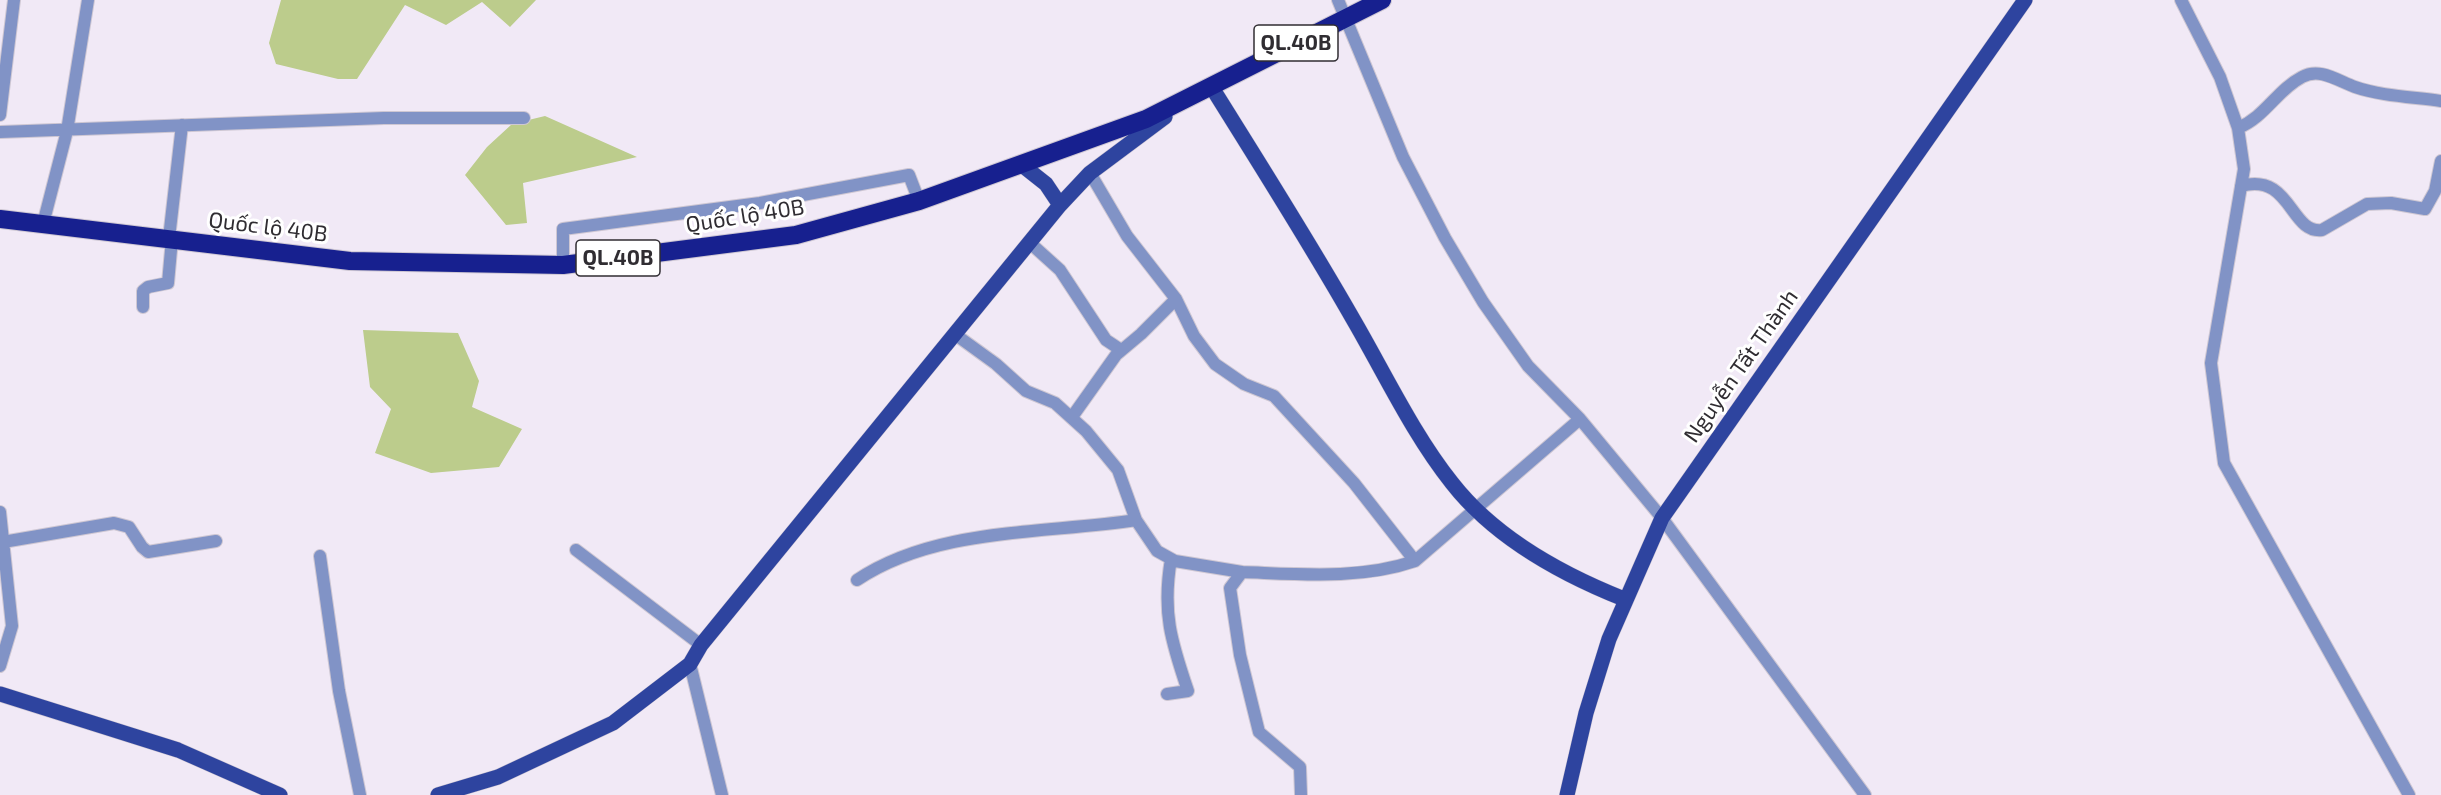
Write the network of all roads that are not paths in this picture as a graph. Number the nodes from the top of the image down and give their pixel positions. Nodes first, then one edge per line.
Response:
1 (14, 0) edge
2 (88, 0) edge
3 (1338, 0) edge
4 (1382, 0) edge
5 (2025, 0) edge
6 (2181, 0) edge
7 (1345, 19) junction
8 (5, 34) edge
9 (1210, 86) junction
10 (2441, 101) edge
11 (0, 115) edge
12 (524, 118) dead end
13 (182, 125) junction
14 (2238, 128) junction
15 (67, 131) junction
16 (0, 132) edge
17 (2441, 162) edge
18 (1022, 165) junction
19 (1090, 173) junction
20 (2241, 186) junction
21 (920, 201) junction
22 (1060, 205) junction
23 (0, 219) edge
24 (43, 224) junction
25 (171, 239) junction
26 (1029, 242) junction
27 (563, 265) junction
28 (1176, 299) junction
29 (143, 307) dead end
30 (956, 335) junction
31 (1121, 350) junction
32 (1072, 417) junction
33 (1580, 419) junction
34 (1478, 509) junction
35 (0, 512) edge
36 (1662, 518) junction
37 (1136, 520) junction
38 (216, 541) dead end
39 (3, 542) junction
40 (576, 550) dead end
41 (320, 556) dead end
42 (1171, 559) junction
43 (1415, 561) junction
44 (1242, 572) junction
45 (856, 580) dead end
46 (1624, 599) junction
47 (701, 645) junction
48 (690, 664) junction
49 (0, 666) edge
50 (0, 694) edge
51 (1167, 694) dead end
52 (280, 795) edge
53 (360, 795) edge
54 (438, 795) edge
55 (722, 795) edge
56 (1301, 795) edge
57 (1567, 795) edge
58 (1865, 795) edge
59 (2409, 795) edge

1 - 8 street
2 - 15 street
3 - 7 street
4 - 7 highway, Quốc lộ 40B / QL.40B
5 - 36 main road, Nguyễn Tất Thành
6 - 14 street
7 - 9 highway, Quốc lộ 40B / QL.40B
7 - 33 street
8 - 11 street
9 - 18 highway, Quốc lộ 40B / QL.40B
9 - 19 main road
9 - 34 main road
10 - 14 street
12 - 13 street
13 - 15 street
13 - 25 street
14 - 20 street
15 - 16 street
15 - 24 street
17 - 20 street
18 - 21 highway, Quốc lộ 40B / QL.40B
18 - 22 main road
19 - 22 main road
19 - 28 street
20 - 59 street
21 - 27 highway, Quốc lộ 40B / QL.40B
21 - 27 street
22 - 26 main road
23 - 24 highway, Quốc lộ 40B / QL.40B
24 - 25 highway, Quốc lộ 40B / QL.40B
25 - 27 highway, Quốc lộ 40B / QL.40B
25 - 29 street
26 - 30 main road
26 - 31 street
28 - 31 street
28 - 43 street
30 - 32 street
30 - 47 main road
31 - 32 street
32 - 37 street
33 - 34 street
33 - 36 street
34 - 43 street
34 - 46 main road
35 - 39 street
36 - 46 main road, Nguyễn Tất Thành
36 - 58 street
37 - 42 street
37 - 45 street
38 - 39 street
39 - 49 street
40 - 47 street
41 - 53 street
42 - 44 street
42 - 51 street
43 - 44 street
44 - 56 street
46 - 57 main road, Nguyễn Tất Thành
47 - 48 main road
48 - 54 main road
48 - 55 street
50 - 52 main road

